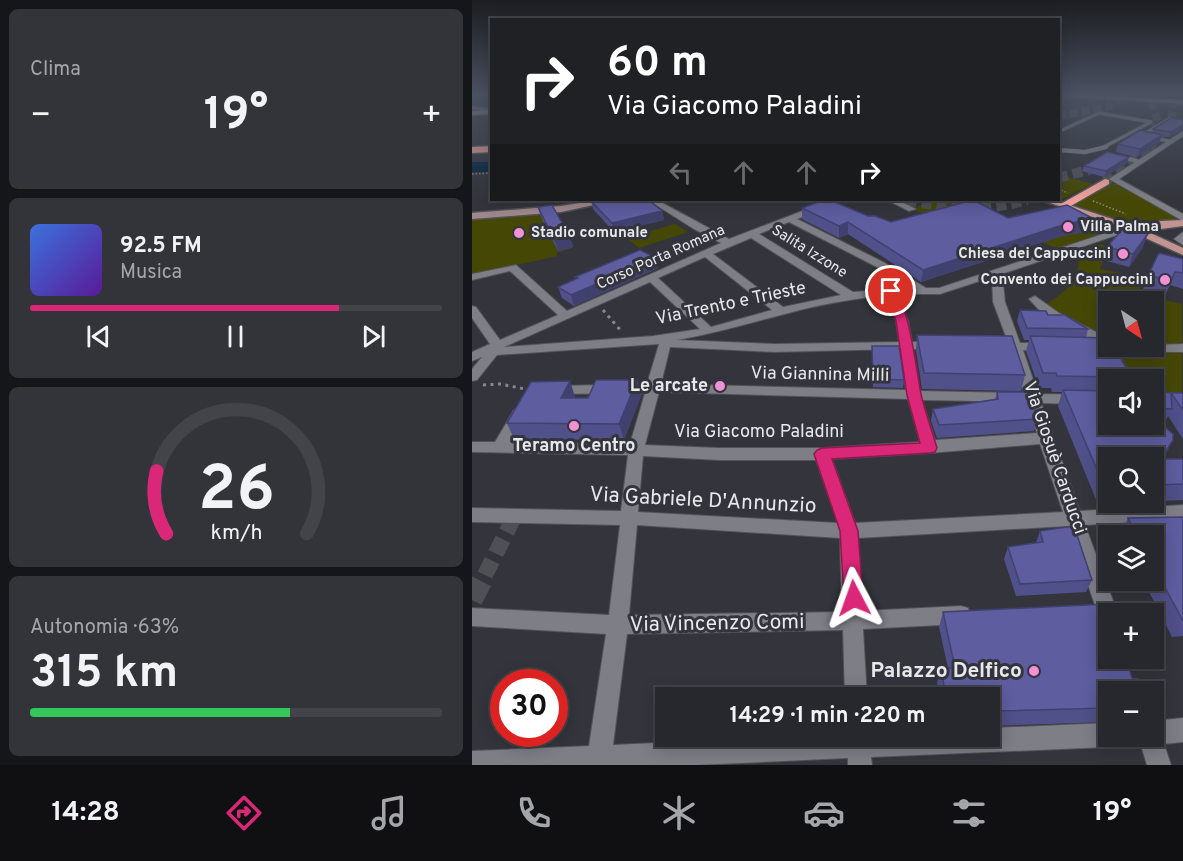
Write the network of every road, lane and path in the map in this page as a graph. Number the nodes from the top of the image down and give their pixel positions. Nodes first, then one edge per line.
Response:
1 (1139, 129) edge
2 (1152, 129) edge
3 (1183, 133) edge
4 (1169, 141) junction
5 (490, 149) edge
6 (472, 150) edge
7 (1060, 150) edge
8 (1098, 152) junction
9 (1106, 154) edge
10 (1114, 156) edge
11 (1137, 162) junction
12 (490, 173) edge
13 (472, 174) edge
14 (1105, 182) tunnel mouth
15 (1060, 190) edge
16 (1070, 193) dead end
17 (1089, 200) dead end
18 (606, 201) edge
19 (654, 201) edge
20 (892, 201) edge
21 (1050, 201) edge
22 (834, 204) edge
23 (1065, 205) junction
24 (912, 209) dead end
25 (1129, 215) dead end
26 (472, 216) edge
27 (1183, 218) edge
28 (790, 219) junction
29 (1183, 223) edge
30 (1144, 231) junction
31 (752, 234) junction
32 (1183, 235) edge
33 (1114, 237) edge
34 (1160, 242) junction
35 (1183, 242) edge
36 (729, 243) junction
37 (1183, 252) edge
38 (706, 254) junction
39 (997, 271) junction
40 (472, 277) edge
41 (652, 278) junction
42 (891, 291) junction
43 (922, 291) junction
44 (851, 296) junction
45 (1035, 298) dead end
46 (597, 302) junction
47 (472, 309) edge
48 (781, 311) junction
49 (566, 316) junction
50 (709, 331) junction
51 (1098, 337) edge
52 (630, 340) junction
53 (660, 342) junction
54 (906, 344) junction
55 (950, 345) edge
56 (983, 346) edge
57 (1015, 346) junction
58 (1062, 347) edge
59 (1085, 348) edge
60 (1098, 348) edge
61 (1164, 348) edge
62 (1183, 348) edge
63 (495, 349) junction
64 (472, 357) edge
65 (477, 381) edge
66 (655, 388) junction
67 (537, 391) junction
68 (914, 395) junction
69 (1033, 398) junction
70 (1098, 400) edge
71 (1046, 438) junction
72 (472, 447) edge
73 (930, 448) junction
74 (499, 449) junction
75 (636, 450) junction
76 (822, 454) junction
77 (1183, 512) edge
78 (472, 515) edge
79 (1076, 516) junction
80 (630, 519) junction
81 (849, 531) junction
82 (1104, 603) edge
83 (1083, 609) edge
84 (1098, 610) edge
85 (980, 614) edge
86 (472, 617) edge
87 (853, 620) junction
88 (618, 625) junction
89 (856, 687) edge
90 (1183, 730) edge
91 (1164, 733) edge
92 (1098, 736) edge
93 (1155, 747) edge
94 (859, 749) edge
95 (599, 761) edge
96 (472, 763) edge
97 (1159, 765) edge

1 - 8 lane
2 - 4 lane
3 - 4 street
4 - 11 street
5 - 6 highway
7 - 8 lane
8 - 9 lane
10 - 11 lane
11 - 27 street
12 - 13 path
14 - 23 highway
15 - 16 path
17 - 25 path
18 - 26 main road
19 - 36 street
20 - 24 street
21 - 23 main road
22 - 28 street, Corso Porta Romana
23 - 30 main road
28 - 31 street, Corso Porta Romana
28 - 43 street
29 - 30 main road
30 - 34 main road
30 - 39 street, Via Trento e Trieste
31 - 36 street, Corso Porta Romana
31 - 44 street, Salita Izzone
32 - 35 street
33 - 34 street
34 - 37 main road
36 - 38 street, Corso Porta Romana
38 - 41 street, Corso Porta Romana
38 - 48 street
39 - 43 street, Via Trento e Trieste
39 - 57 street, Via Giosuè Carducci
40 - 49 street
41 - 46 street, Corso Porta Romana
41 - 50 street
42 - 43 street, Via Trento e Trieste
42 - 44 street, Via Trento e Trieste
42 - 54 street
44 - 48 street, Via Trento e Trieste
45 - 51 street
46 - 49 street, Corso Porta Romana
46 - 52 path
47 - 63 street
48 - 50 street, Via Trento e Trieste
49 - 63 street, Corso Porta Romana
50 - 53 street, Via Trento e Trieste
52 - 53 street, Via Trento e Trieste
52 - 63 street, Via Trento e Trieste
53 - 54 street
53 - 66 street
54 - 55 street
54 - 68 street
56 - 57 street
57 - 58 street
57 - 69 street, Via Giosuè Carducci
59 - 60 street
61 - 62 street
63 - 64 street
63 - 65 street
65 - 67 path
66 - 67 street, Via Giannina Milli
66 - 68 street, Via Giannina Milli
66 - 75 street
67 - 74 street
68 - 69 street, Via Giannina Milli
68 - 73 street
69 - 70 street, Via Giannina Milli
69 - 71 street, Via Giosuè Carducci
71 - 73 street, Via Giacomo Paladini
71 - 79 street, Via Giosuè Carducci
72 - 74 street, Via Giacomo Paladini
73 - 76 street, Via Giacomo Paladini
74 - 75 street, Via Giacomo Paladini
75 - 76 street, Via Giacomo Paladini
75 - 80 street
76 - 81 street
77 - 79 street, Via Gabriele D'Annunzio
78 - 80 street, Via Gabriele D'Annunzio
79 - 81 street, Via Gabriele D'Annunzio
79 - 82 street, Via Giosuè Carducci
80 - 81 street, Via Gabriele D'Annunzio
80 - 88 street
81 - 87 street
83 - 84 street
85 - 87 street, Via Vincenzo Comi
86 - 88 street, Via Vincenzo Comi
87 - 88 street, Via Vincenzo Comi
87 - 89 street
88 - 95 street
90 - 91 street
92 - 94 street
93 - 97 street
94 - 95 street
95 - 96 street

